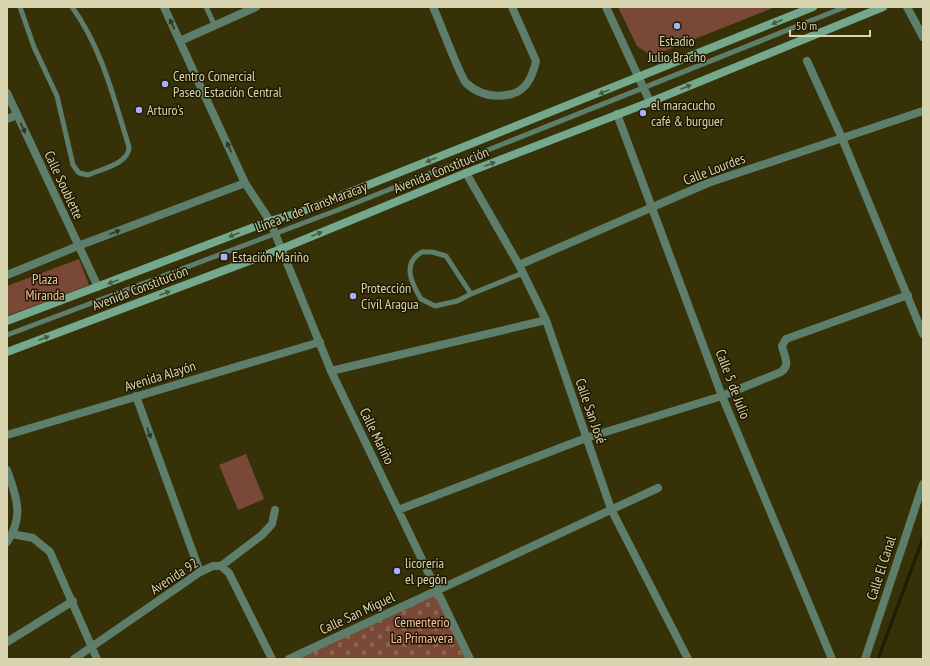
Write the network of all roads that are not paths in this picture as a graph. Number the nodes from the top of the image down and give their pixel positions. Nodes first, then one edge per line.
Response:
1 (20, 7) edge
2 (72, 7) edge
3 (164, 7) edge
4 (206, 7) edge
5 (256, 7) edge
6 (433, 7) edge
7 (512, 7) edge
8 (606, 7) edge
9 (813, 7) edge
10 (845, 7) edge
11 (883, 7) edge
12 (907, 7) edge
13 (215, 26) junction
14 (923, 37) edge
15 (180, 41) junction
16 (807, 61) dead end
17 (640, 77) junction
18 (644, 87) junction
19 (7, 93) edge
20 (650, 102) junction
21 (923, 111) edge
22 (617, 114) junction
23 (17, 115) junction
24 (7, 119) edge
25 (842, 138) junction
26 (466, 173) junction
27 (245, 183) junction
28 (653, 208) junction
29 (270, 221) junction
30 (275, 234) junction
31 (78, 246) junction
32 (281, 249) junction
33 (519, 265) junction
34 (523, 273) junction
35 (7, 275) edge
36 (98, 288) junction
37 (471, 294) junction
38 (908, 295) junction
39 (546, 320) junction
40 (7, 321) edge
41 (923, 334) edge
42 (7, 335) edge
43 (320, 342) junction
44 (7, 352) edge
45 (331, 371) junction
46 (136, 396) junction
47 (722, 396) junction
48 (7, 435) edge
49 (586, 438) junction
50 (7, 470) edge
51 (923, 484) edge
52 (658, 488) dead end
53 (611, 509) junction
54 (275, 510) dead end
55 (398, 510) junction
56 (12, 534) junction
57 (7, 542) edge
58 (221, 566) junction
59 (200, 572) junction
60 (435, 591) junction
61 (73, 601) junction
62 (7, 642) edge
63 (92, 648) junction
64 (74, 659) edge
65 (97, 659) edge
66 (272, 659) edge
67 (289, 659) edge
68 (470, 659) edge
69 (688, 659) edge
70 (832, 659) edge
71 (865, 659) edge

1 - 2 lane
15 -> 3 street
4 - 13 lane
5 - 13 street
6 - 7 street
8 - 17 street
9 -> 17 street, Avenida Constitución
10 - 18 lane, Línea 1 de TransMaracay
20 -> 11 street, Avenida Constitución
12 - 14 street
13 - 15 street
27 -> 15 street, Calle Mariño
16 - 25 street
17 - 18 street
17 -> 29 street, Avenida Constitución
18 - 20 street
18 - 30 lane, Línea 1 de TransMaracay
19 - 23 street, Calle Soublette
20 - 22 street, Avenida Constitución
21 - 25 street, Calle Lourdes
26 -> 22 street, Avenida Constitución
22 - 28 street, Calle 5 de Julio
23 - 24 street
23 -> 31 street, Calle Soublette
25 - 28 street, Calle Lourdes
25 - 38 street
32 -> 26 street, Avenida Constitución
26 - 33 street, Calle San José
27 - 29 street, Calle Mariño
31 -> 27 street
28 - 33 street, Calle Lourdes
28 - 47 street, Calle 5 de Julio
29 - 30 street, Calle Mariño
29 -> 36 street, Avenida Constitución
30 - 32 street, Calle Mariño
30 - 42 lane, Línea 1 de TransMaracay
31 - 35 street
31 - 36 street, Calle Soublette
32 - 43 street, Calle Mariño
44 -> 32 street, Avenida Constitución
33 - 34 street, Calle San José
34 - 37 lane
34 - 39 street, Calle San José
36 - 40 street, Avenida Constitución
37 - 37 lane
38 - 41 street
38 - 47 street
39 - 45 street
39 - 49 street, Calle San José
43 - 45 street, Calle Mariño
43 - 46 street, Avenida Alayón
45 - 55 street, Calle Mariño
46 - 48 street, Avenida Alayón
46 -> 59 street
47 - 49 street
47 - 70 street, Calle 5 de Julio
49 - 53 street, Calle San José
49 - 55 street
50 - 56 street
51 - 71 street, Calle El Canal
52 - 53 street, Calle San Miguel
53 - 60 street, Calle San Miguel
53 - 69 street, Calle San José
54 - 58 street
55 - 60 street, Calle Mariño
56 - 57 street
56 - 61 street
58 - 59 street, Avenida 92
58 - 66 street, Avenida 92
59 - 63 street, Avenida 92
60 - 67 street, Calle San Miguel
60 - 68 street, Calle Mariño
61 - 62 street
61 - 63 street
63 - 64 street, Avenida 92
63 - 65 street

